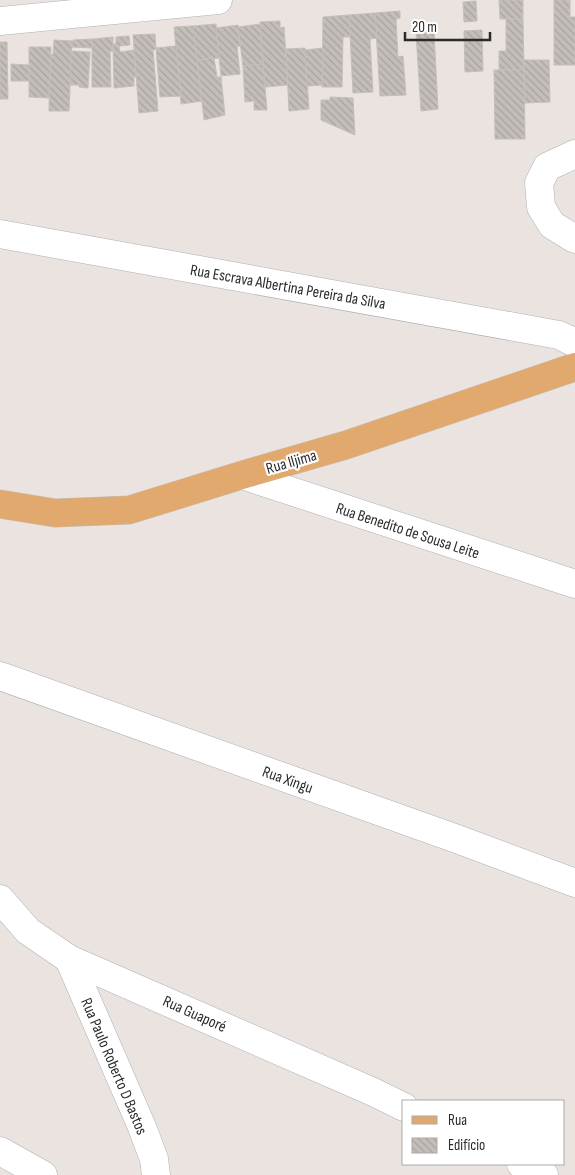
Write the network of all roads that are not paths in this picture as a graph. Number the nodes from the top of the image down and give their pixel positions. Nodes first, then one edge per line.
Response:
1 (218, 0) edge
2 (0, 21) edge
3 (575, 154) edge
4 (0, 234) edge
5 (575, 239) edge
6 (575, 343) edge
7 (575, 367) edge
8 (242, 475) junction
9 (0, 504) edge
10 (575, 584) edge
11 (0, 676) edge
12 (575, 883) edge
13 (0, 899) edge
14 (69, 958) junction
15 (402, 1105) edge
16 (0, 1151) edge
17 (522, 1165) edge
18 (44, 1175) edge
19 (156, 1175) edge
20 (544, 1175) edge

1 - 2 street
3 - 5 street
4 - 6 street, Rua Escrava Albertina Pereira da Silva
7 - 8 main road, Rua Iljima
8 - 9 main road, Rua Iljima
8 - 10 street, Rua Benedito de Sousa Leite
11 - 12 street, Rua Xingu
13 - 14 street, Rua Guaporé
14 - 15 street, Rua Guaporé
14 - 19 street, Rua Paulo Roberto D Bastos
16 - 18 street
17 - 20 street

